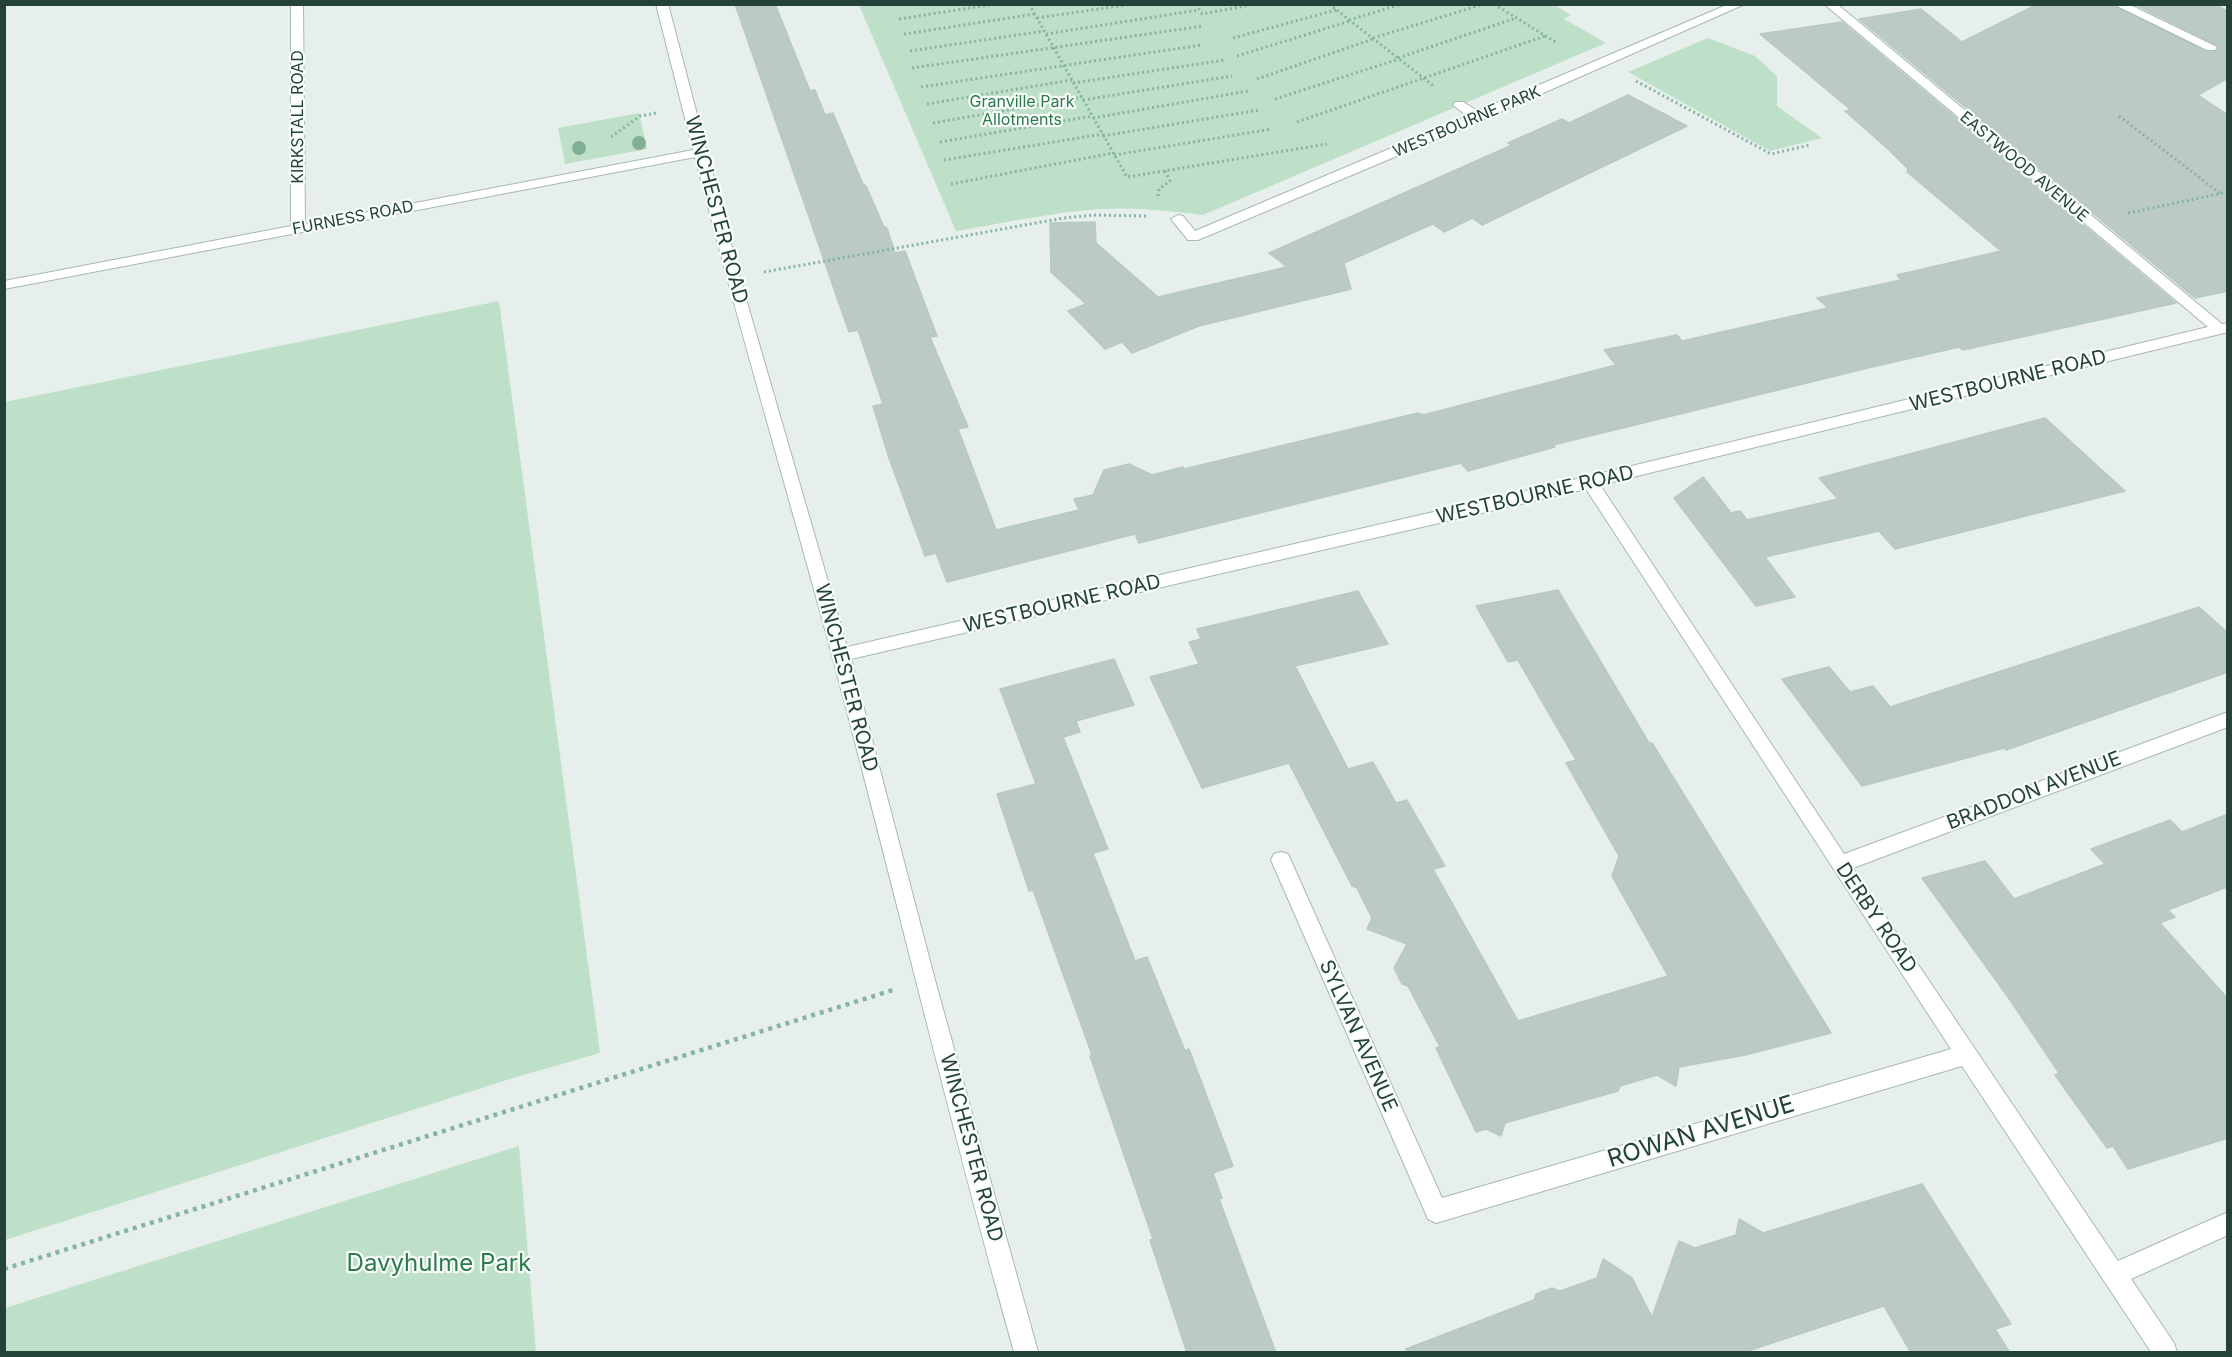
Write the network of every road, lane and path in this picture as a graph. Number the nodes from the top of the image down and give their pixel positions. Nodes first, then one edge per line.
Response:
1 (297, 4) edge
2 (662, 4) edge
3 (995, 4) edge
4 (1029, 4) edge
5 (1133, 4) edge
6 (1196, 4) edge
7 (1256, 4) edge
8 (1329, 4) edge
9 (1402, 4) edge
10 (1484, 4) edge
11 (1494, 4) edge
12 (1740, 4) edge
13 (1829, 4) edge
14 (2118, 4) edge
15 (1233, 6) edge
16 (1199, 10) junction
17 (1336, 10) junction
18 (1035, 14) junction
19 (1037, 18) junction
20 (1516, 18) junction
21 (899, 19) dead end
22 (1350, 20) junction
23 (1203, 26) dead end
24 (1045, 33) junction
25 (904, 34) dead end
26 (1545, 36) junction
27 (1233, 38) dead end
28 (1373, 39) junction
29 (1557, 43) dead end
30 (1201, 45) dead end
31 (2211, 46) dead end
32 (1054, 48) junction
33 (910, 51) dead end
34 (1237, 56) dead end
35 (1398, 58) junction
36 (1225, 60) dead end
37 (1063, 64) junction
38 (1605, 64) junction
39 (912, 69) dead end
40 (1232, 76) dead end
41 (1424, 78) junction
42 (1257, 79) dead end
43 (1073, 82) junction
44 (921, 87) dead end
45 (1248, 91) dead end
46 (1083, 99) junction
47 (1275, 99) dead end
48 (927, 104) dead end
49 (1459, 105) joint
50 (689, 106) junction
51 (1259, 110) dead end
52 (2119, 116) dead end
53 (1093, 117) junction
54 (1478, 117) junction
55 (1297, 122) dead end
56 (933, 123) dead end
57 (1272, 129) dead end
58 (1103, 135) junction
59 (940, 142) dead end
60 (1336, 142) dead end
61 (1810, 146) dead end
62 (702, 152) junction
63 (1113, 154) junction
64 (944, 160) dead end
65 (579, 176) junction
66 (951, 184) dead end
67 (2228, 192) edge
68 (2221, 194) junction
69 (1178, 219) joint
70 (2090, 221) junction
71 (298, 229) junction
72 (734, 278) junction
73 (4, 285) edge
74 (2223, 328) edge
75 (1590, 482) junction
76 (841, 655) junction
77 (2228, 718) edge
78 (1281, 860) dead end
79 (1840, 864) junction
80 (925, 980) junction
81 (1967, 1054) junction
82 (1436, 1211) joint
83 (2228, 1223) edge
84 (4, 1269) edge
85 (2113, 1275) junction
86 (1026, 1353) edge
87 (2165, 1353) edge

1 - 71 street, KIRKSTALL ROAD
2 - 50 street, WINCHESTER ROAD
3 - 21 path
4 - 18 path
5 - 19 path
6 - 16 path
7 - 15 path
8 - 17 path
9 - 22 path
10 - 28 path
11 - 20 path
12 - 38 street, WESTBOURNE PARK
13 - 70 street, EASTWOOD AVENUE
14 - 31 street
15 - 16 path
16 - 24 path
17 - 22 path
17 - 27 path
18 - 19 path
18 - 25 path
19 - 24 path
20 - 26 path
20 - 35 path
22 - 28 path
22 - 34 path
23 - 32 path
24 - 32 path
24 - 33 path
26 - 29 path
26 - 41 path
28 - 35 path
28 - 42 path
30 - 37 path
32 - 37 path
32 - 39 path
35 - 41 path
35 - 47 path
36 - 43 path
37 - 43 path
37 - 44 path
38 - 54 street, WESTBOURNE PARK
38 - 61 path
40 - 46 path
41 - 49 path
41 - 55 path
43 - 46 path
43 - 48 path
45 - 53 path
46 - 53 path
46 - 56 path
49 - 54 street
50 - 62 street, WINCHESTER ROAD
50 - 65 path
51 - 58 path
52 - 68 path
53 - 58 path
53 - 59 path
54 - 69 street, WESTBOURNE PARK
57 - 63 path
58 - 63 path
58 - 64 path
60 - 63 path
62 - 65 street, FURNESS ROAD
62 - 72 street, WINCHESTER ROAD
63 - 66 path
65 - 71 street, FURNESS ROAD
67 - 68 path
68 - 70 path
69 - 72 path
70 - 74 street, EASTWOOD AVENUE
71 - 73 street, FURNESS ROAD
72 - 76 street, WINCHESTER ROAD
74 - 75 street, WESTBOURNE ROAD
75 - 76 street, WESTBOURNE ROAD
75 - 79 street, DERBY ROAD
76 - 80 street, WINCHESTER ROAD
77 - 79 street, BRADDON AVENUE
78 - 82 street, SYLVAN AVENUE
79 - 81 street, DERBY ROAD
80 - 84 path
80 - 86 street, WINCHESTER ROAD
81 - 82 street, ROWAN AVENUE
81 - 85 street, DERBY ROAD
83 - 85 street
85 - 87 street, DERBY ROAD

